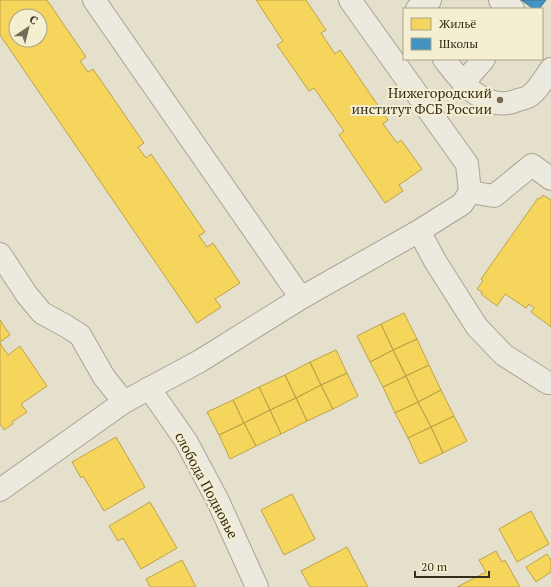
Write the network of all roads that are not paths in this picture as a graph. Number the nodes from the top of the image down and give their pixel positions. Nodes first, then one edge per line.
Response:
1 (94, 0) edge
2 (350, 0) edge
3 (430, 0) edge
4 (500, 0) edge
5 (418, 8) edge
6 (512, 8) edge
7 (445, 60) edge
8 (483, 60) edge
9 (551, 69) edge
10 (463, 83) junction
11 (551, 179) edge
12 (470, 192) junction
13 (419, 231) junction
14 (0, 254) edge
15 (301, 298) junction
16 (551, 383) edge
17 (149, 388) junction
18 (124, 402) junction
19 (0, 490) edge
20 (258, 587) edge

1 - 15 street
2 - 12 street
3 - 5 street
4 - 6 street
7 - 10 street
8 - 10 street
9 - 10 street
11 - 12 street
12 - 13 street
13 - 15 street
13 - 16 street
14 - 18 street
15 - 17 street
17 - 18 street
17 - 20 street, слобода Подновье
18 - 19 street

